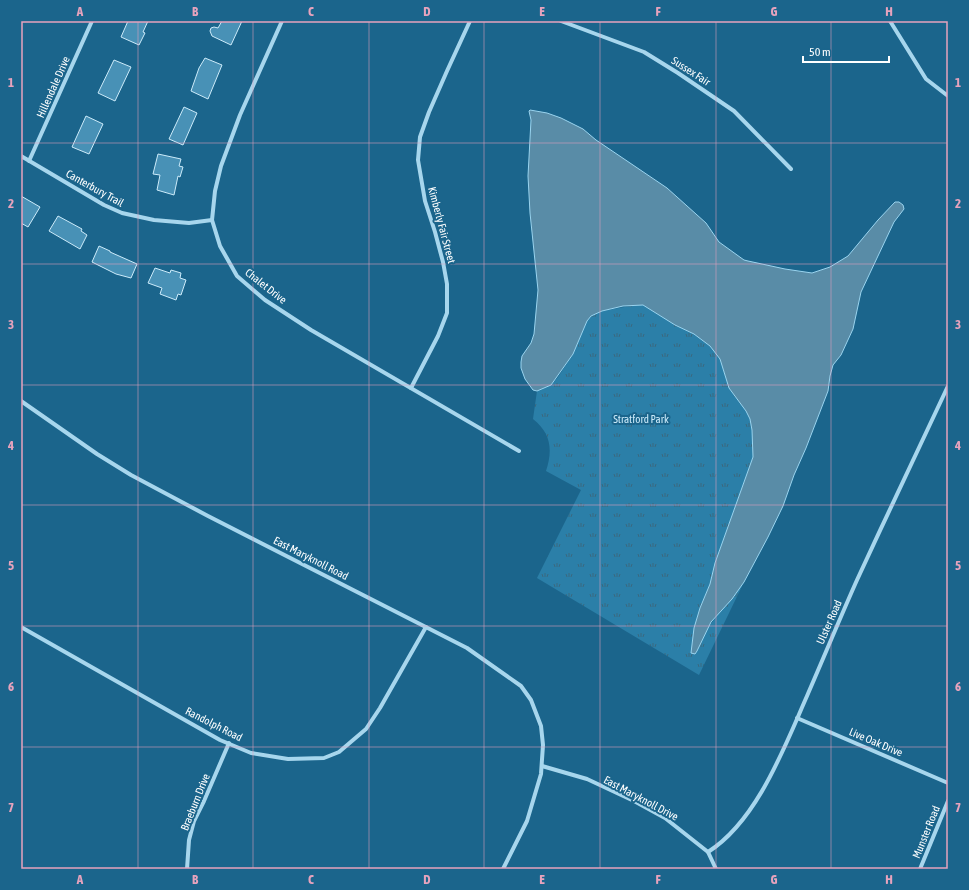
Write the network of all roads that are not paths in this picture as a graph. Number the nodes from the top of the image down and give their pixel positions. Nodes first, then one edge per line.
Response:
1 (92, 21) edge
2 (282, 21) edge
3 (470, 21) edge
4 (561, 21) edge
5 (890, 21) edge
6 (948, 96) edge
7 (21, 156) edge
8 (29, 161) junction
9 (791, 169) dead end
10 (212, 220) junction
11 (948, 386) edge
12 (411, 388) junction
13 (21, 400) edge
14 (519, 450) dead end
15 (21, 627) edge
16 (426, 627) junction
17 (797, 718) junction
18 (229, 743) junction
19 (542, 766) junction
20 (948, 783) edge
21 (948, 801) edge
22 (708, 852) junction
23 (187, 869) edge
24 (503, 869) edge
25 (716, 869) edge
26 (920, 869) edge

1 - 8 street, Hillendale Drive
2 - 10 street, Chalet Drive
3 - 12 street, Kimberly Fair Street
4 - 9 street, Sussex Fair
5 - 6 street
7 - 8 street, Canterbury Trail
8 - 10 street, Canterbury Trail
10 - 12 street, Chalet Drive
11 - 17 street, Ulster Road
12 - 14 street, Chalet Drive
13 - 16 street, East Maryknoll Road
15 - 18 street, Randolph Road
16 - 18 street, Randolph Road
16 - 19 street, East Maryknoll Road
17 - 20 street, Live Oak Drive
17 - 22 street, Ulster Road
18 - 23 street, Braeburn Drive
19 - 22 street, East Maryknoll Drive
19 - 24 street, East Maryknoll Road
21 - 26 street, Munster Road
22 - 25 street, East Maryknoll Drive

